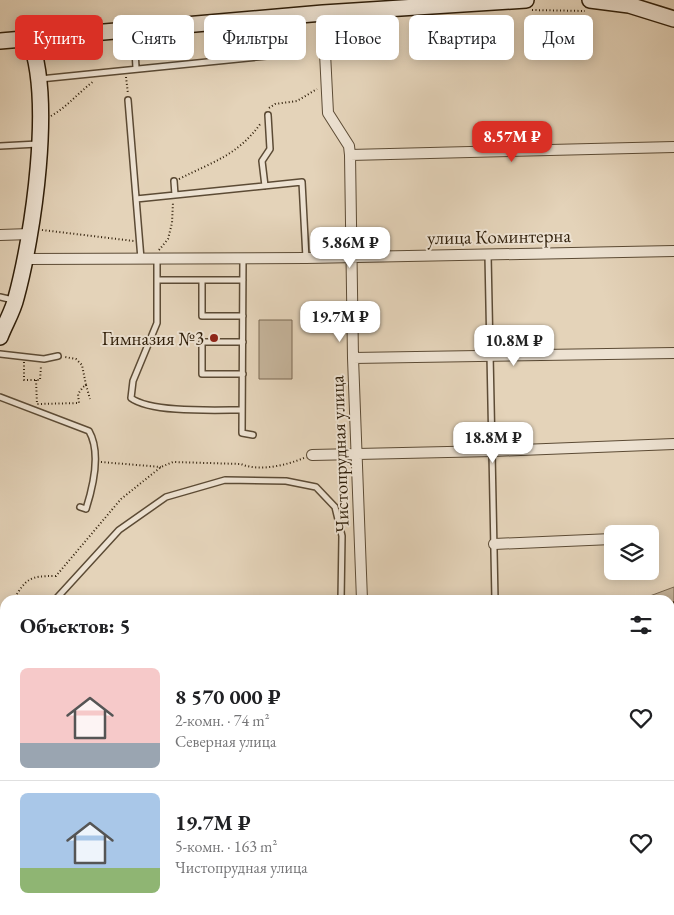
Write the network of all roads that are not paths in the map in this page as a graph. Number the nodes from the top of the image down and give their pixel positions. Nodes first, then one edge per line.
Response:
1 (463, 2) edge
2 (526, 5) edge
3 (589, 6) edge
4 (324, 13) junction
5 (674, 19) edge
6 (194, 23) edge
7 (15, 40) edge
8 (0, 41) edge
9 (35, 60) edge
10 (136, 60) edge
11 (222, 60) edge
12 (136, 68) junction
13 (39, 75) junction
14 (128, 100) road end
15 (268, 115) road end
16 (38, 144) junction
17 (0, 146) edge
18 (674, 147) edge
19 (350, 154) junction
20 (174, 181) road end
21 (264, 186) junction
22 (175, 195) junction
23 (136, 199) junction
24 (30, 231) junction
25 (0, 235) edge
26 (674, 251) edge
27 (488, 254) junction
28 (351, 257) junction
29 (157, 258) junction
30 (244, 258) junction
31 (306, 258) junction
32 (25, 259) junction
33 (141, 259) junction
34 (157, 280) junction
35 (202, 280) junction
36 (243, 280) junction
37 (0, 297) edge
38 (16, 300) junction
39 (243, 316) junction
40 (0, 337) edge
41 (243, 342) junction
42 (674, 353) edge
43 (0, 354) edge
44 (490, 355) junction
45 (58, 356) road end
46 (353, 358) junction
47 (243, 374) junction
48 (0, 397) edge
49 (242, 410) junction
50 (253, 435) dead end
51 (674, 444) edge
52 (493, 451) junction
53 (312, 455) dead end
54 (356, 455) junction
55 (80, 507) dead end
56 (604, 539) edge
57 (494, 544) junction
58 (60, 595) edge
59 (341, 595) edge
60 (362, 595) edge
61 (495, 595) edge

1 - 2 street
1 - 4 street
3 - 5 street
4 - 6 street
4 - 19 street, Чистопрудная улица
7 - 8 street
9 - 13 street
10 - 12 lane
11 - 12 lane
12 - 13 lane
13 - 16 street
14 - 23 lane
15 - 21 lane
16 - 17 lane
16 - 24 street
18 - 19 street
19 - 28 street, Чистопрудная улица
20 - 22 lane
21 - 22 lane
21 - 31 lane
22 - 23 lane
23 - 33 lane
24 - 25 street
24 - 32 street
26 - 27 street, улица Коминтерна
27 - 28 street, улица Коминтерна
27 - 44 lane
28 - 31 street, улица Коминтерна
28 - 46 street, Чистопрудная улица
29 - 30 street, улица Коминтерна
29 - 33 street, улица Коминтерна
29 - 34 lane
30 - 31 street, улица Коминтерна
30 - 36 lane
32 - 33 street, улица Коминтерна
32 - 38 street
34 - 35 lane
34 - 49 lane
35 - 36 lane
35 - 39 lane
36 - 39 lane
37 - 38 lane
38 - 40 street
39 - 41 lane
41 - 47 lane
41 - 47 lane
42 - 44 street
43 - 45 lane
44 - 46 street
44 - 52 lane
46 - 54 street, Чистопрудная улица
47 - 49 lane
48 - 55 lane
49 - 50 lane
51 - 52 street
52 - 54 street
52 - 57 lane
53 - 54 street
54 - 60 street, Чистопрудная улица
56 - 57 street
57 - 61 lane
58 - 59 lane

